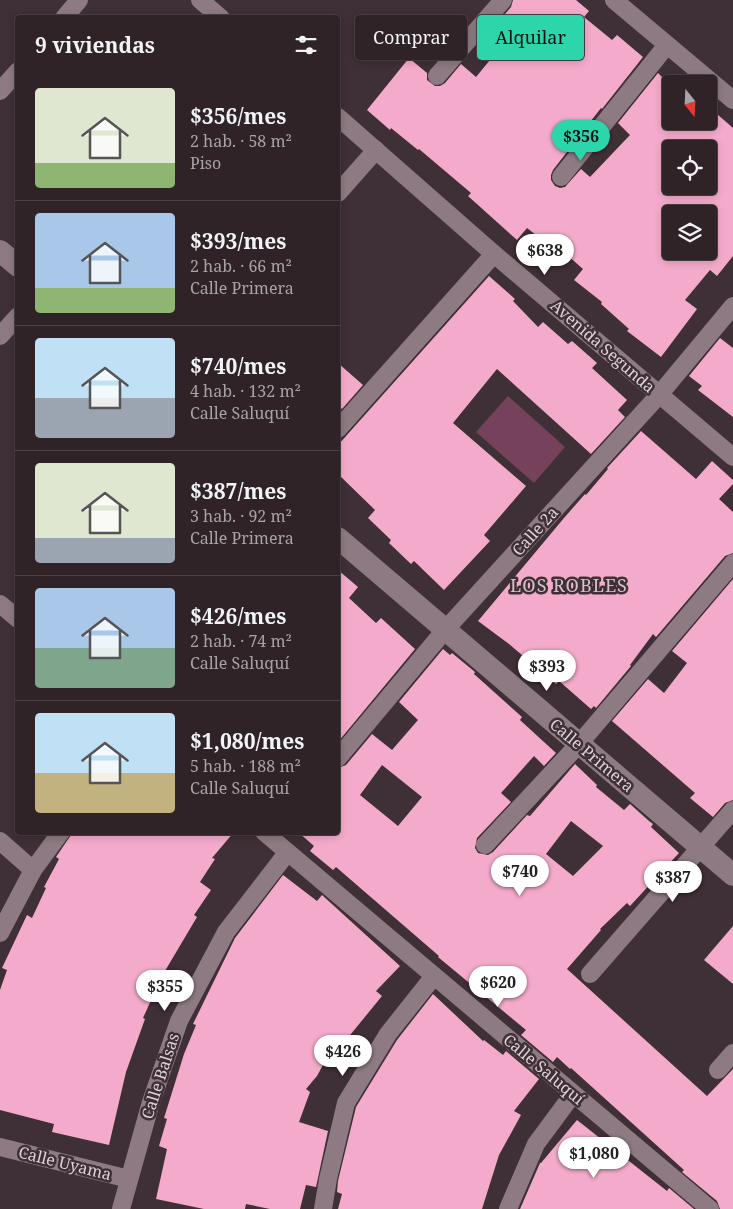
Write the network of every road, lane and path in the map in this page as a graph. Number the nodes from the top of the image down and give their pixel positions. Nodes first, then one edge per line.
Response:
1 (79, 0) edge
2 (200, 0) edge
3 (503, 0) edge
4 (614, 0) edge
5 (66, 15) edge
6 (218, 15) edge
7 (667, 45) junction
8 (15, 74) edge
9 (437, 76) dead end
10 (0, 91) edge
11 (733, 100) edge
12 (340, 119) edge
13 (376, 150) junction
14 (560, 177) dead end
15 (340, 191) edge
16 (0, 251) edge
17 (494, 254) junction
18 (15, 264) edge
19 (733, 306) edge
20 (15, 319) edge
21 (0, 336) edge
22 (659, 395) junction
23 (340, 427) edge
24 (733, 456) edge
25 (340, 540) edge
26 (733, 564) edge
27 (0, 604) edge
28 (15, 616) edge
29 (445, 630) junction
30 (579, 744) junction
31 (340, 756) edge
32 (733, 810) edge
33 (59, 835) edge
34 (267, 835) edge
35 (0, 840) edge
36 (484, 845) dead end
37 (700, 847) junction
38 (287, 853) junction
39 (33, 870) junction
40 (733, 875) edge
41 (0, 933) edge
42 (590, 974) dead end
43 (434, 976) junction
44 (733, 1054) edge
45 (718, 1070) dead end
46 (573, 1094) junction
47 (0, 1147) edge
48 (129, 1179) junction
49 (121, 1209) edge
50 (324, 1209) edge
51 (508, 1209) edge
52 (710, 1209) edge

1 - 5 street
2 - 6 street
3 - 9 street
4 - 7 street
7 - 11 street
7 - 14 street
8 - 10 street
12 - 13 street, Avenida Segunda
13 - 15 street
13 - 17 street, Avenida Segunda
16 - 18 street
17 - 22 street, Avenida Segunda
17 - 23 street
19 - 22 street, Calle 2a
20 - 21 street
22 - 24 street, Avenida Segunda
22 - 29 street, Calle 2a
25 - 29 street, Calle Primera
26 - 30 street
27 - 28 street
29 - 30 street, Calle Primera
29 - 31 street, Calle 2a
30 - 36 street
30 - 37 street, Calle Primera
32 - 37 street
33 - 39 street
34 - 38 street, Calle Saluquí
35 - 39 street
37 - 40 street, Calle Primera
37 - 42 street
38 - 43 street, Calle Saluquí
38 - 48 street, Calle Balsas
39 - 41 street
43 - 46 street, Calle Saluquí
43 - 50 street
44 - 45 street
46 - 51 street
46 - 52 street, Calle Saluquí
47 - 48 street, Calle Uyama
48 - 49 street, Calle Balsas

